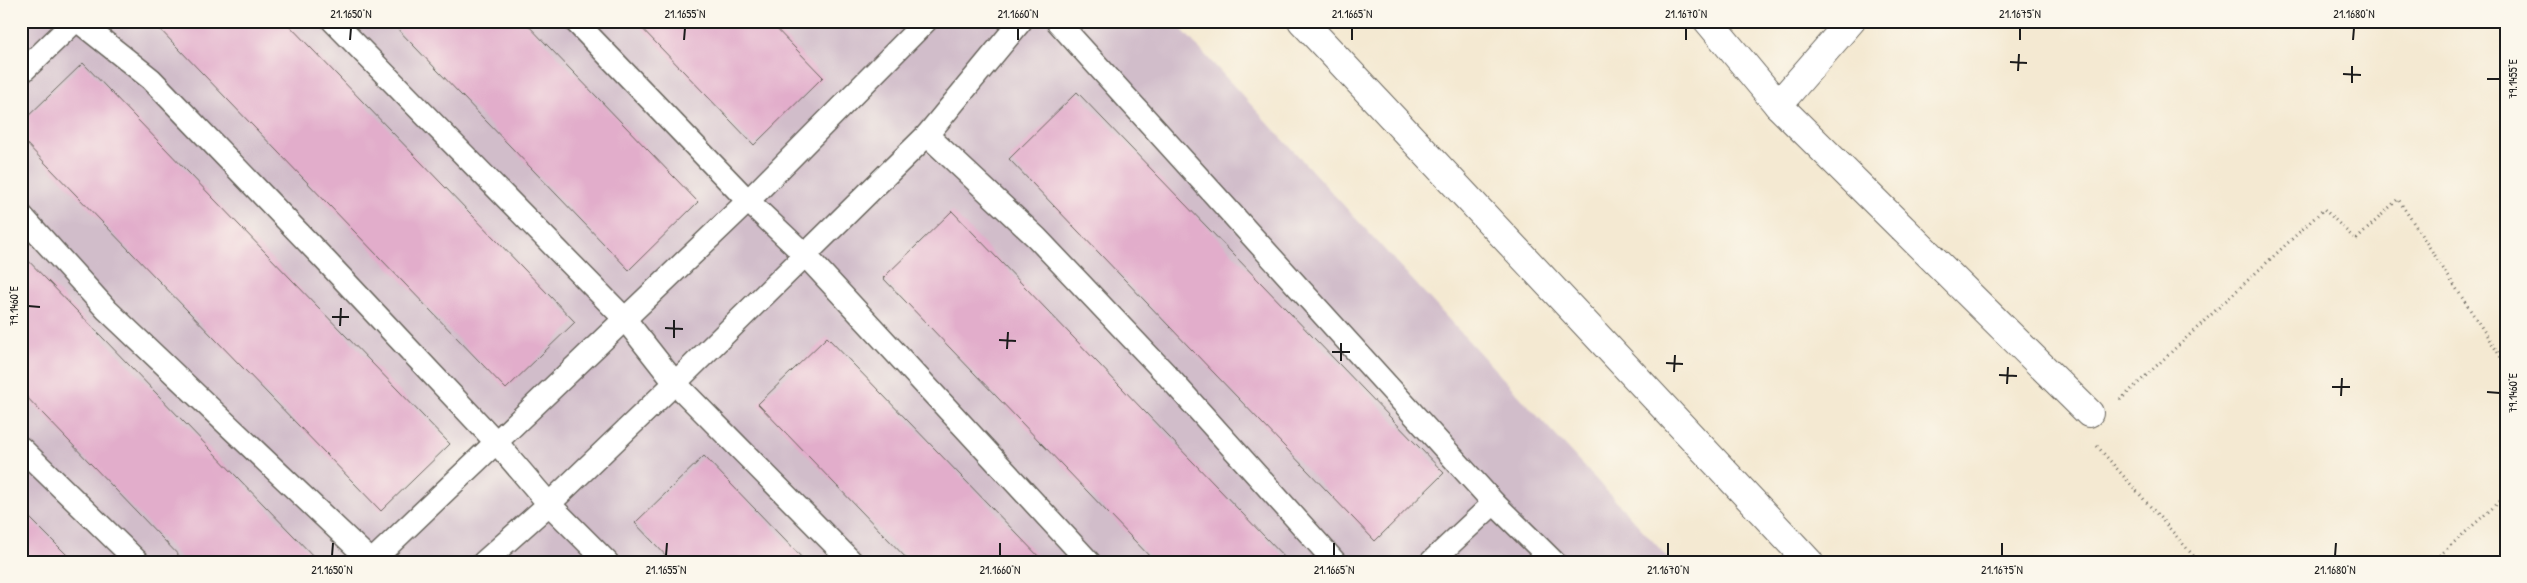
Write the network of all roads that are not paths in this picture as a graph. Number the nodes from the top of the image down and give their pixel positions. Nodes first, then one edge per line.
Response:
1 (76, 21) edge
2 (333, 21) edge
3 (575, 21) edge
4 (926, 21) edge
5 (1021, 21) edge
6 (1057, 21) edge
7 (1302, 21) edge
8 (1708, 21) edge
9 (1851, 21) edge
10 (21, 73) edge
11 (1778, 105) junction
12 (927, 135) junction
13 (748, 201) junction
14 (21, 215) edge
15 (806, 256) junction
16 (624, 318) junction
17 (675, 383) junction
18 (2090, 426) road end
19 (496, 442) junction
20 (21, 448) edge
21 (1494, 503) junction
22 (549, 504) junction
23 (138, 562) edge
24 (372, 562) edge
25 (484, 562) edge
26 (607, 562) edge
27 (852, 562) edge
28 (1089, 562) edge
29 (1335, 562) edge
30 (1430, 562) edge
31 (1554, 562) edge
32 (1809, 562) edge

1 - 10 lane
1 - 19 lane
2 - 16 lane
3 - 13 lane
4 - 13 lane
5 - 12 lane
6 - 21 lane
7 - 32 street
8 - 11 street
9 - 11 street
11 - 18 street
12 - 15 lane
12 - 29 lane
13 - 15 lane
13 - 16 lane
14 - 24 lane
15 - 17 lane
15 - 28 lane
16 - 17 lane
16 - 19 lane
17 - 22 lane
17 - 27 lane
19 - 22 lane
19 - 24 lane
20 - 23 lane
21 - 30 lane
21 - 31 lane
22 - 25 lane
22 - 26 lane

